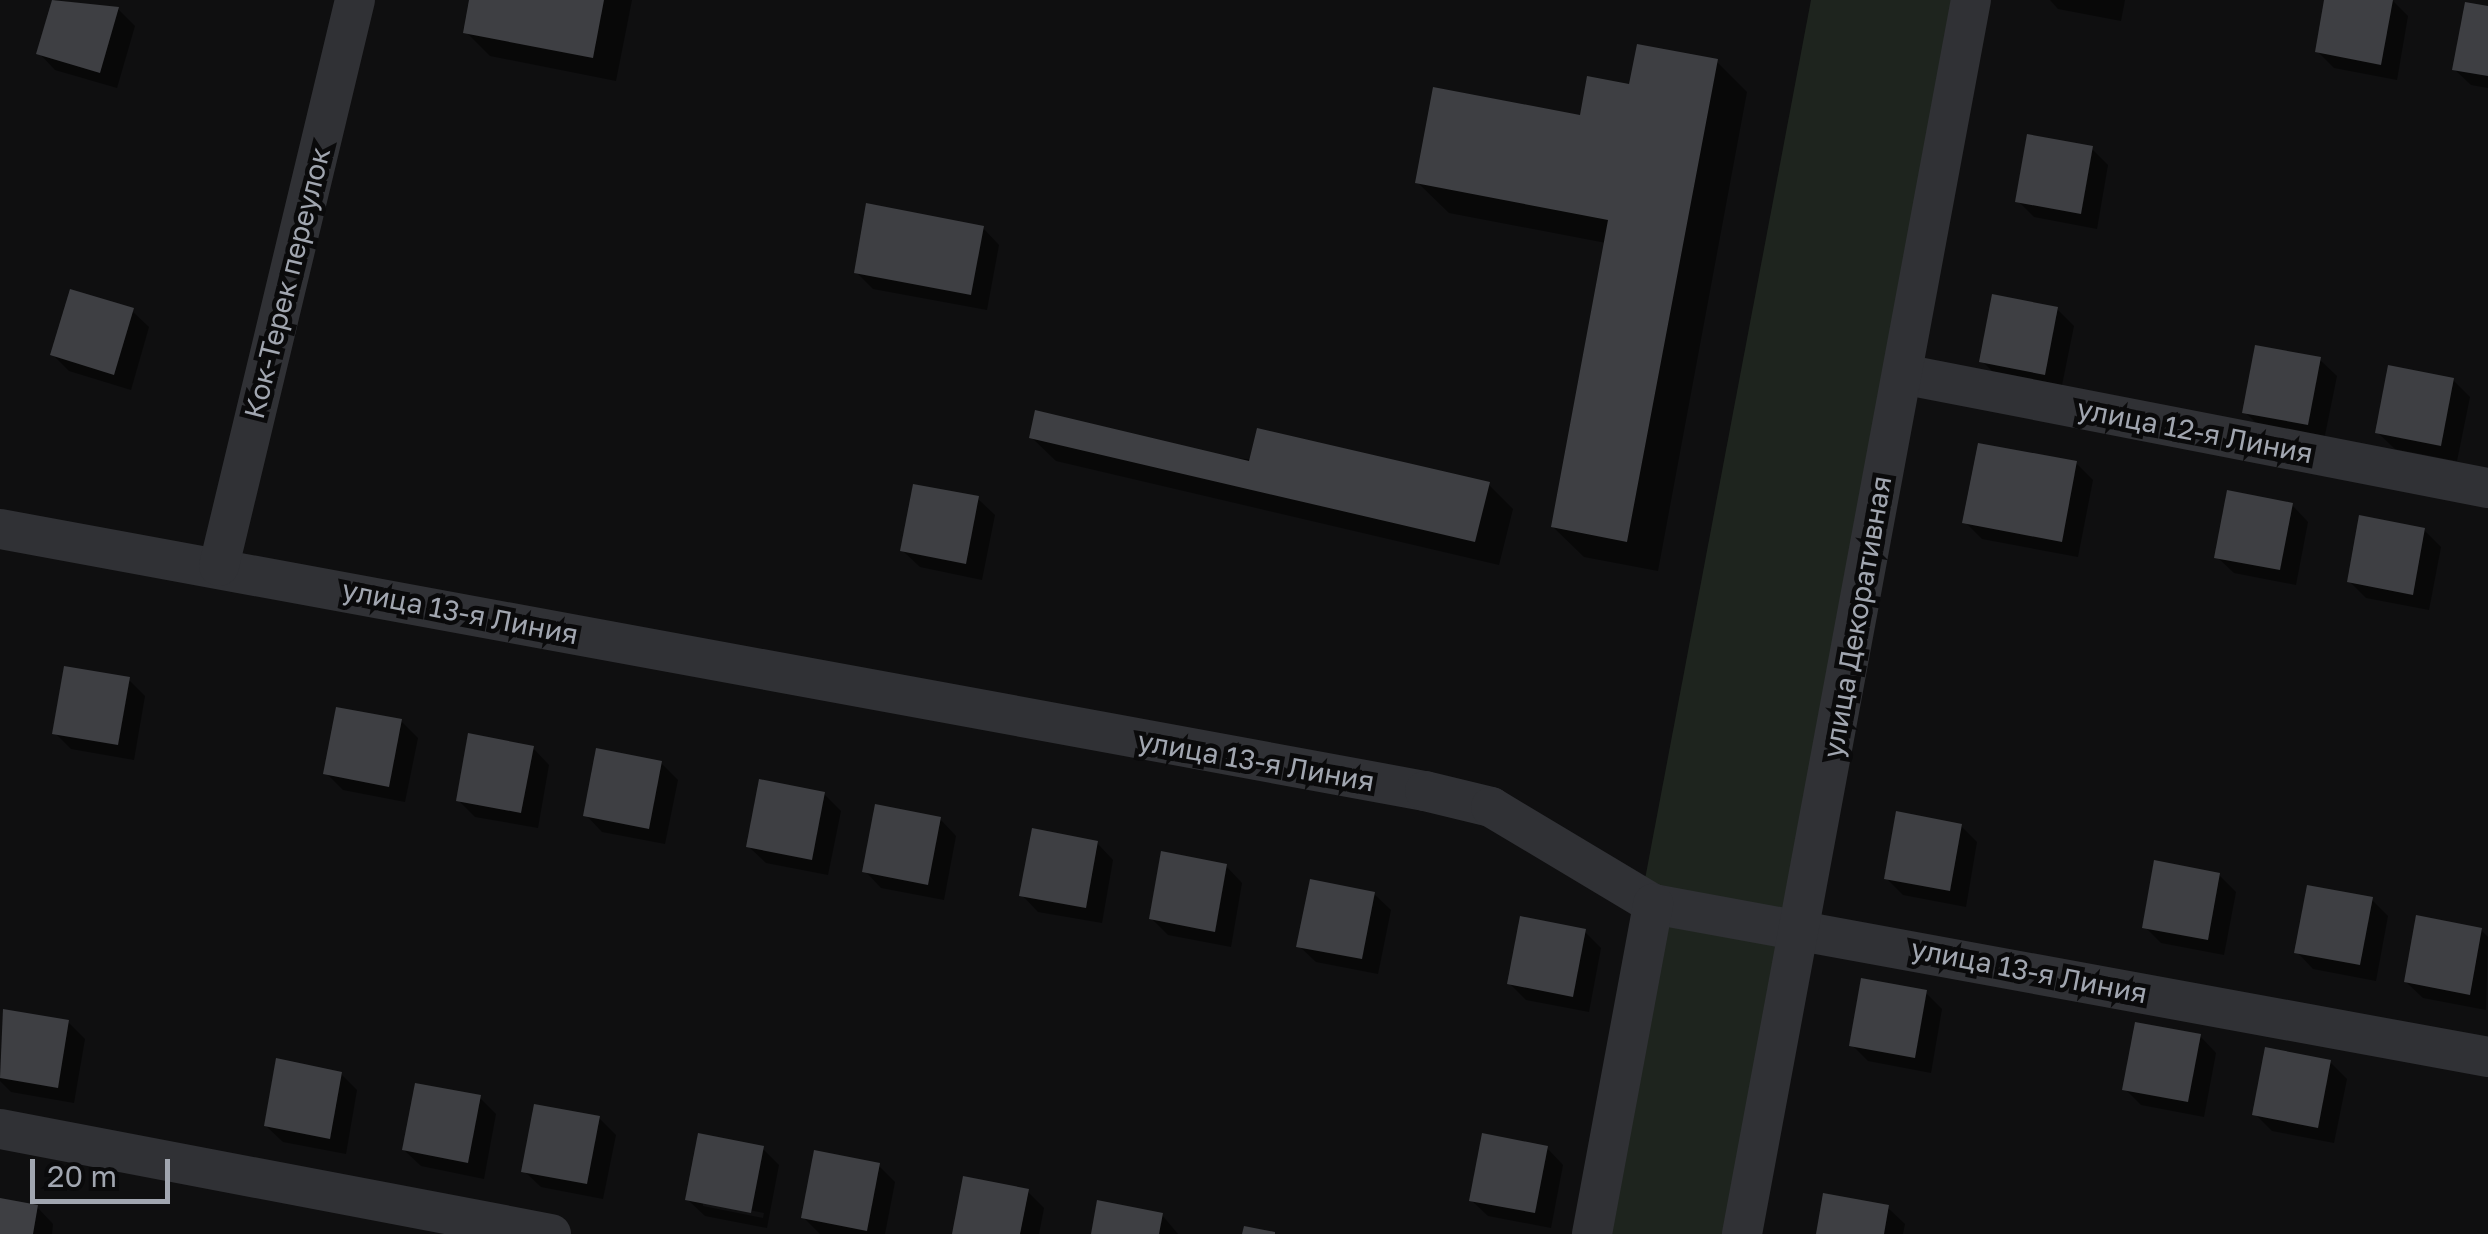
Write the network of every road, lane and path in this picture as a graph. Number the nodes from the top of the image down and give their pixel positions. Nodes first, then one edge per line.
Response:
1 (355, 0) edge
2 (1971, 0) edge
3 (1902, 374) junction
4 (2488, 488) edge
5 (0, 529) edge
6 (219, 566) junction
7 (1653, 904) junction
8 (1799, 928) junction
9 (2488, 1057) edge
10 (0, 1128) edge
11 (552, 1234) edge
12 (1592, 1234) edge
13 (1742, 1234) edge

1 - 6 street, Кок-Терек переулок
2 - 3 street, улица Декоративная
3 - 4 street, улица 12-я Линия
3 - 8 street, улица Декоративная
5 - 6 street, улица 13-я Линия
6 - 7 street, улица 13-я Линия
7 - 8 street, улица 13-я Линия
7 - 12 street
8 - 9 street, улица 13-я Линия
8 - 13 street, улица Декоративная
10 - 11 street

